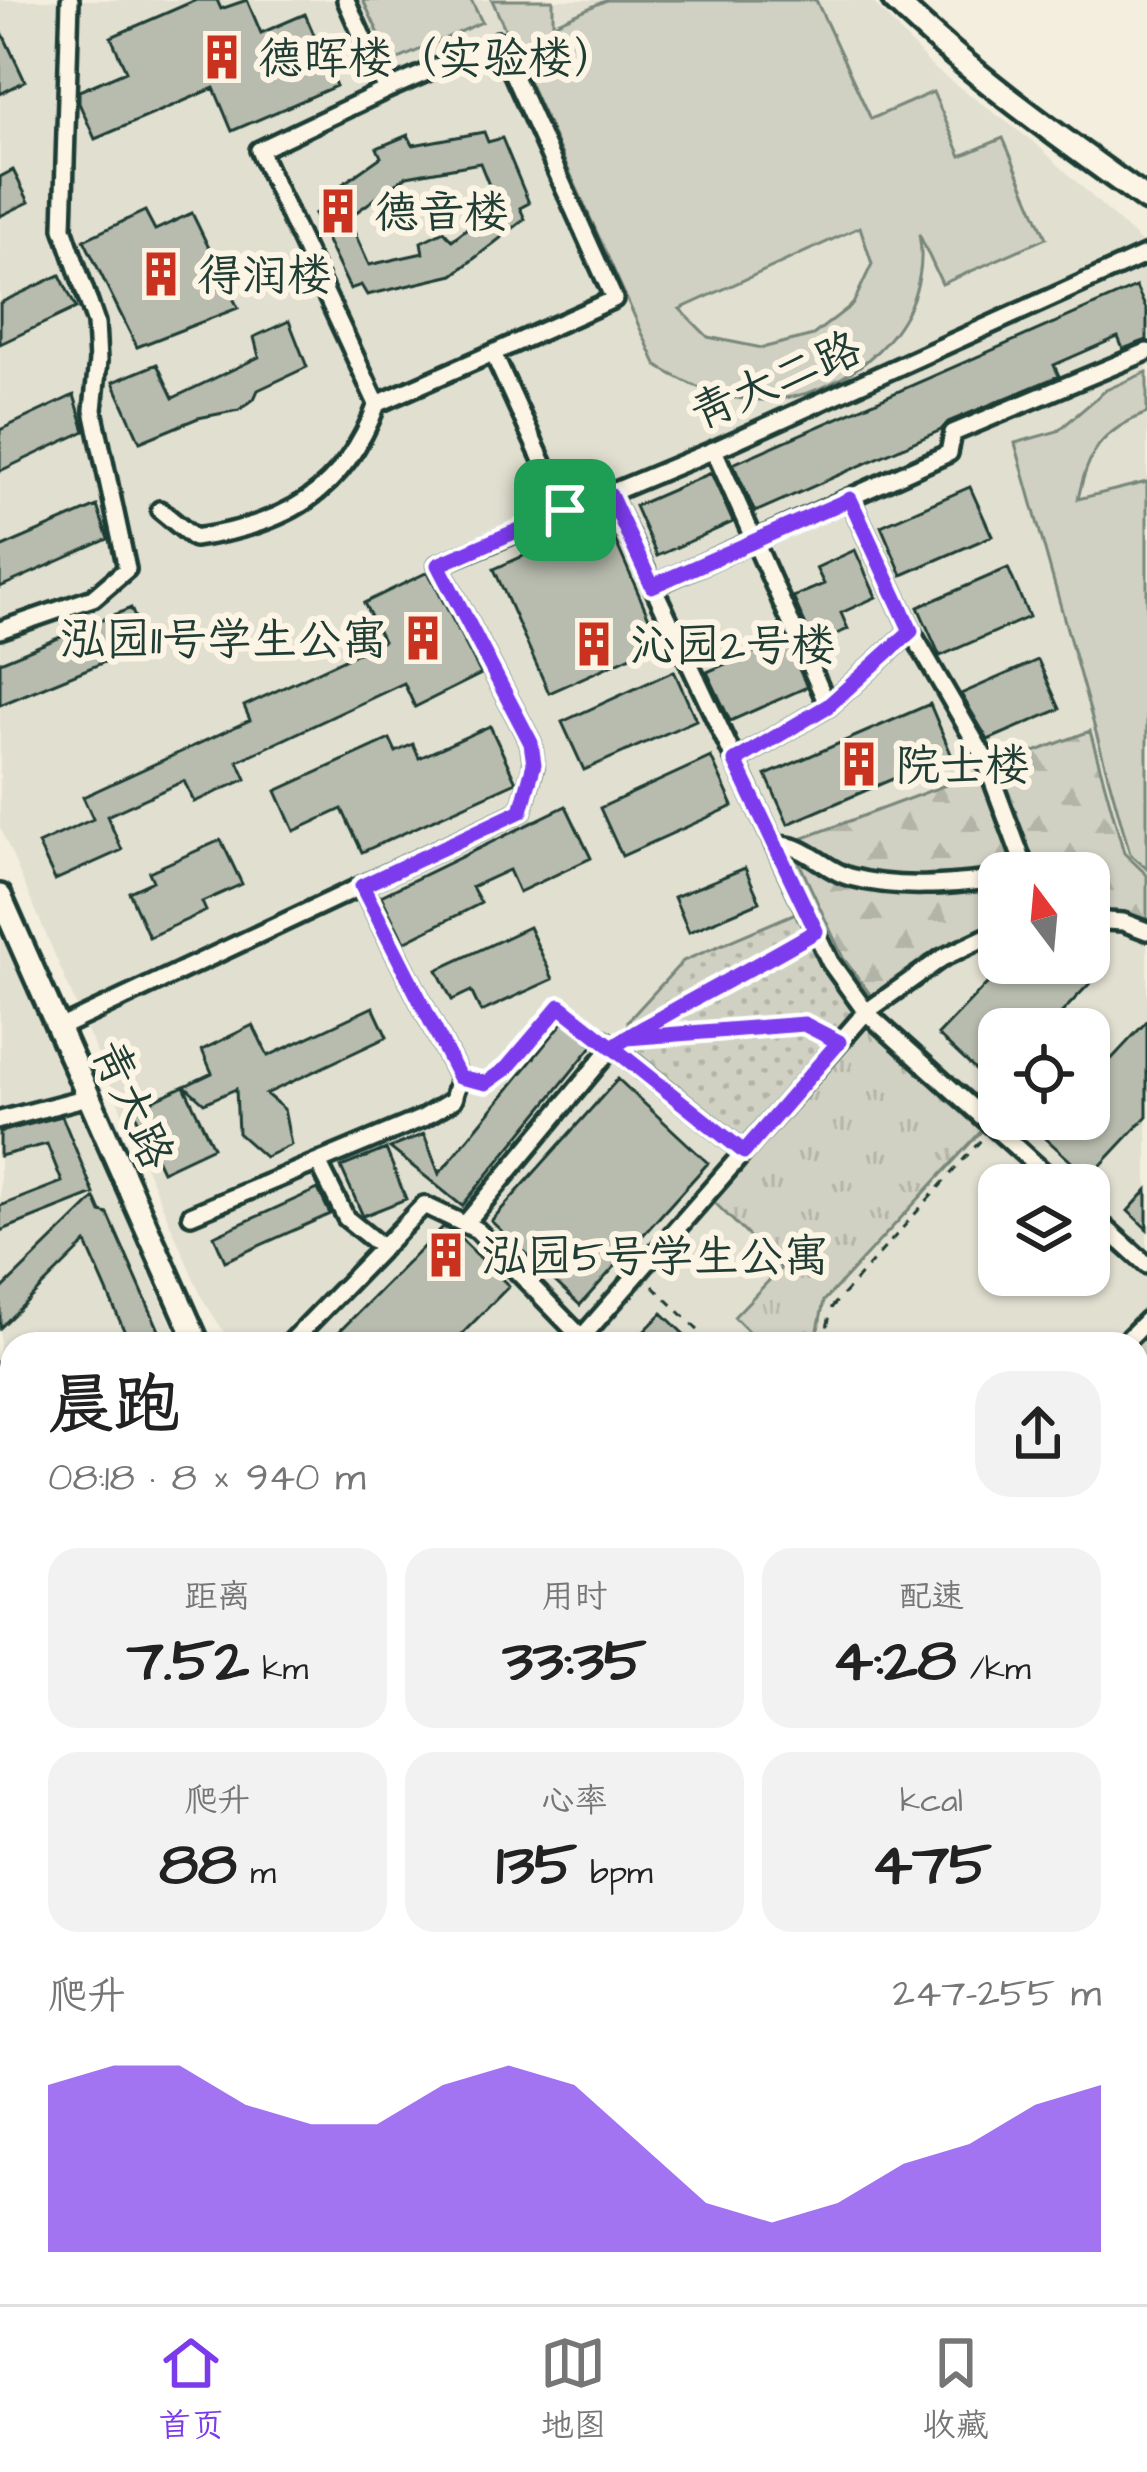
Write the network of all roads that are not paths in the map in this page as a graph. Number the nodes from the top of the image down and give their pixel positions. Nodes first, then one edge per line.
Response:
1 (70, 0) edge
2 (346, 0) edge
3 (894, 0) edge
4 (386, 90) junction
5 (1147, 200) edge
6 (1144, 257) edge
7 (1147, 352) edge
8 (493, 353) junction
9 (377, 404) junction
10 (714, 450) junction
11 (610, 495) junction
12 (850, 499) junction
13 (160, 510) dead end
14 (565, 512) junction
15 (755, 542) junction
16 (652, 586) junction
17 (0, 630) edge
18 (911, 631) junction
19 (828, 706) junction
20 (735, 761) junction
21 (775, 846) junction
22 (1019, 852) edge
23 (978, 880) edge
24 (362, 886) junction
25 (0, 896) edge
26 (1110, 921) edge
27 (1147, 931) edge
28 (978, 941) edge
29 (866, 1012) junction
30 (57, 1029) junction
31 (88, 1097) junction
32 (0, 1120) edge
33 (744, 1152) junction
34 (318, 1162) junction
35 (1035, 1164) edge
36 (190, 1216) dead end
37 (465, 1224) junction
38 (1110, 1232) edge
39 (383, 1248) junction
40 (1147, 1265) edge
41 (193, 1332) edge
42 (302, 1332) edge
43 (571, 1332) edge
44 (587, 1332) edge

1 - 17 street
2 - 4 street
3 - 5 street
4 - 8 street
4 - 9 street
6 - 10 street
6 - 14 street, 青大二路
7 - 12 street
8 - 9 street
8 - 14 street
9 - 13 street
10 - 11 street
10 - 15 street
11 - 14 street
11 - 16 street
12 - 15 street
12 - 18 street
14 - 24 street
15 - 16 street
15 - 19 street
16 - 20 street
18 - 19 street
18 - 22 street
19 - 20 street
20 - 21 street
21 - 23 street
21 - 29 street
24 - 30 street
24 - 34 street
25 - 30 street, 青大路
26 - 27 street
28 - 29 street
29 - 33 street
29 - 35 street
30 - 31 street, 青大路
31 - 32 street
31 - 41 street, 青大路
33 - 37 street
33 - 44 street
34 - 36 street
34 - 39 street
37 - 39 street
37 - 43 street
38 - 40 street
39 - 42 street

